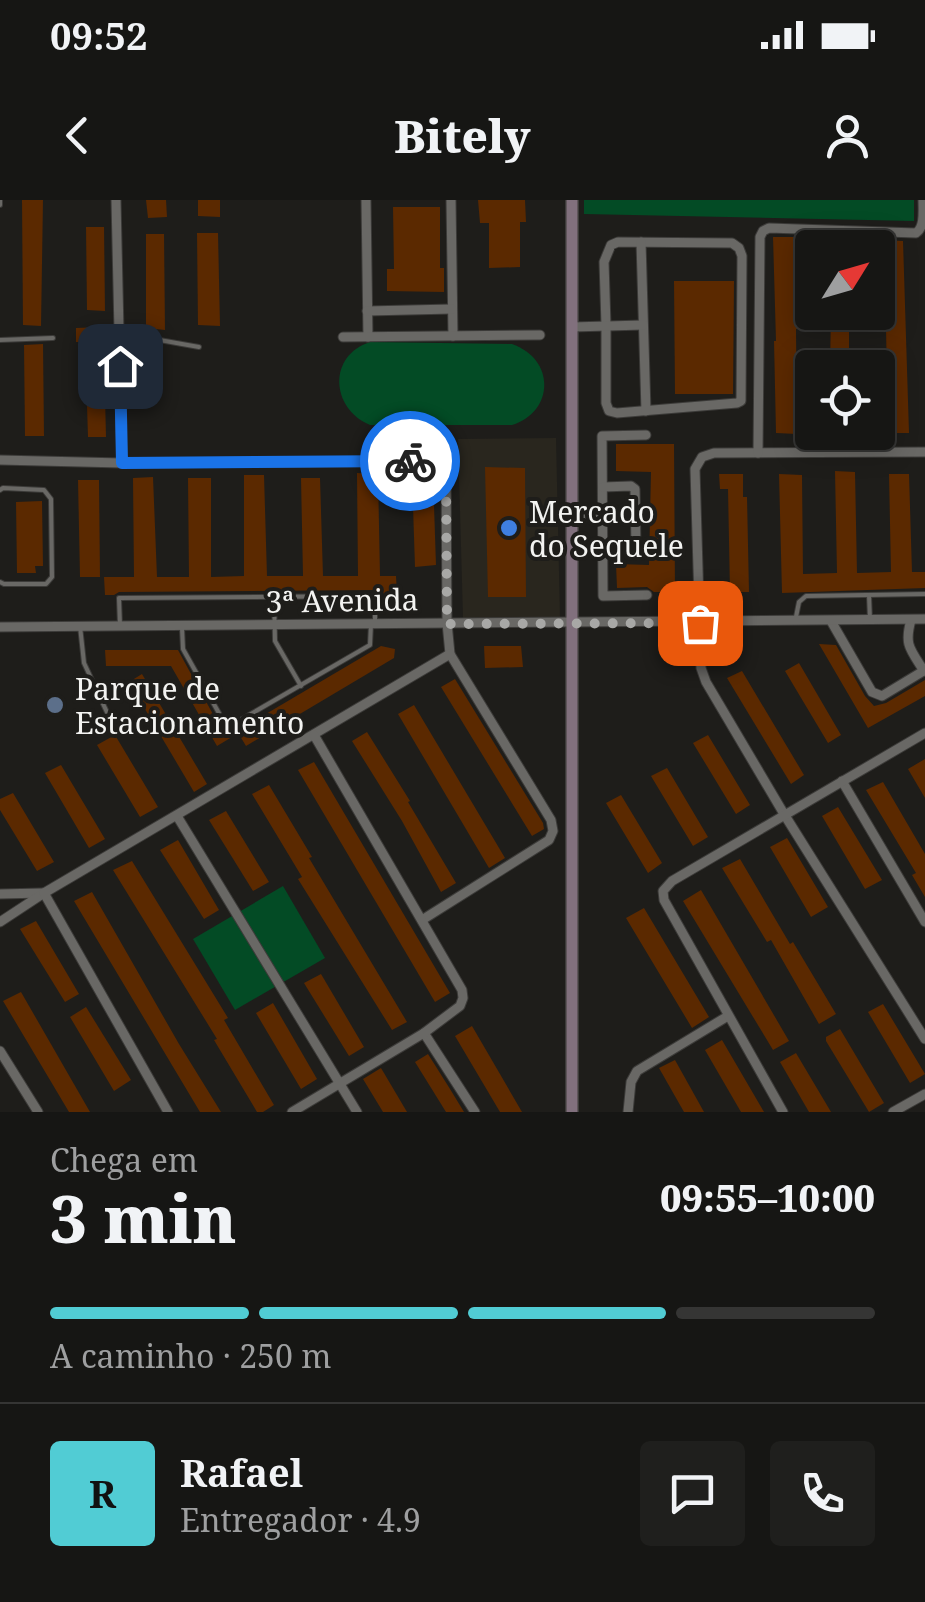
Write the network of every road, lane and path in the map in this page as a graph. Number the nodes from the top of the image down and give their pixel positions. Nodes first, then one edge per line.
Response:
1 (116, 200) edge
2 (366, 200) edge
3 (451, 200) edge
4 (572, 200) edge
5 (923, 200) edge
6 (641, 242) junction
7 (452, 309) junction
8 (367, 310) junction
9 (606, 325) junction
10 (644, 325) junction
11 (572, 327) junction
12 (119, 333) junction
13 (452, 336) junction
14 (540, 336) dead end
15 (343, 337) dead end
16 (368, 337) junction
17 (52, 338) dead end
18 (0, 340) edge
19 (199, 347) dead end
20 (646, 411) junction
21 (646, 435) dead end
22 (925, 452) edge
23 (758, 453) junction
24 (0, 460) edge
25 (122, 463) junction
26 (603, 487) junction
27 (0, 490) edge
28 (603, 516) junction
29 (572, 518) junction
30 (603, 548) junction
31 (0, 582) edge
32 (925, 594) edge
33 (647, 595) dead end
34 (869, 595) junction
35 (274, 597) junction
36 (925, 619) edge
37 (870, 620) junction
38 (911, 620) junction
39 (795, 621) junction
40 (830, 621) junction
41 (700, 623) junction
42 (373, 624) junction
43 (447, 624) junction
44 (571, 624) junction
45 (275, 625) junction
46 (0, 626) edge
47 (80, 626) junction
48 (120, 626) junction
49 (182, 626) junction
50 (450, 654) junction
51 (924, 670) edge
52 (300, 686) junction
53 (112, 722) dead end
54 (925, 733) edge
55 (314, 735) junction
56 (842, 781) junction
57 (784, 814) junction
58 (177, 816) junction
59 (44, 893) junction
60 (0, 894) edge
61 (422, 920) junction
62 (0, 922) edge
63 (925, 922) edge
64 (728, 1016) junction
65 (424, 1033) junction
66 (925, 1039) edge
67 (0, 1051) edge
68 (339, 1083) junction
69 (925, 1094) edge
70 (38, 1112) edge
71 (168, 1112) edge
72 (292, 1112) edge
73 (357, 1112) edge
74 (475, 1112) edge
75 (572, 1112) edge
76 (628, 1112) edge
77 (783, 1112) edge
78 (892, 1112) edge

1 - 12 street
2 - 8 street
3 - 7 street
4 - 11 street
5 - 23 street
6 - 9 street
6 - 10 street
6 - 20 street
7 - 8 street
7 - 13 street
8 - 16 street
9 - 10 street
9 - 11 street
9 - 20 street
10 - 20 street
11 - 29 street
12 - 19 lane
12 - 25 street
13 - 14 street
13 - 16 street
15 - 16 street
17 - 18 lane
21 - 26 street
22 - 23 street
23 - 41 street
24 - 25 street
25 - 43 street
26 - 28 street
26 - 30 street
27 - 31 lane
28 - 29 street
28 - 30 street
29 - 44 street
30 - 33 street
32 - 34 lane
34 - 37 lane
34 - 39 lane
35 - 42 lane
35 - 45 lane
35 - 48 lane
36 - 38 street, 3ª Avenida
37 - 38 street, 3ª Avenida
37 - 40 street, 3ª Avenida
38 - 51 street
39 - 40 street, 3ª Avenida
39 - 41 street, 3ª Avenida
40 - 51 street
41 - 44 street, 3ª Avenida
41 - 57 street
42 - 43 street, 3ª Avenida
42 - 45 street, 3ª Avenida
42 - 52 lane
43 - 44 street, 3ª Avenida
43 - 50 street
44 - 75 street
45 - 49 street, 3ª Avenida
45 - 52 lane
46 - 47 street, 3ª Avenida
47 - 48 street, 3ª Avenida
47 - 53 lane
48 - 49 street, 3ª Avenida
49 - 52 lane
50 - 55 street
50 - 61 street
54 - 56 street
55 - 58 street
55 - 61 street
56 - 57 street
56 - 63 street
57 - 64 street
57 - 66 street
58 - 59 street
58 - 68 street
59 - 60 street
59 - 62 street
59 - 71 street
61 - 65 street
64 - 76 street
64 - 77 street
65 - 68 street
65 - 74 street
67 - 70 street
68 - 72 street
68 - 73 street
69 - 78 street

